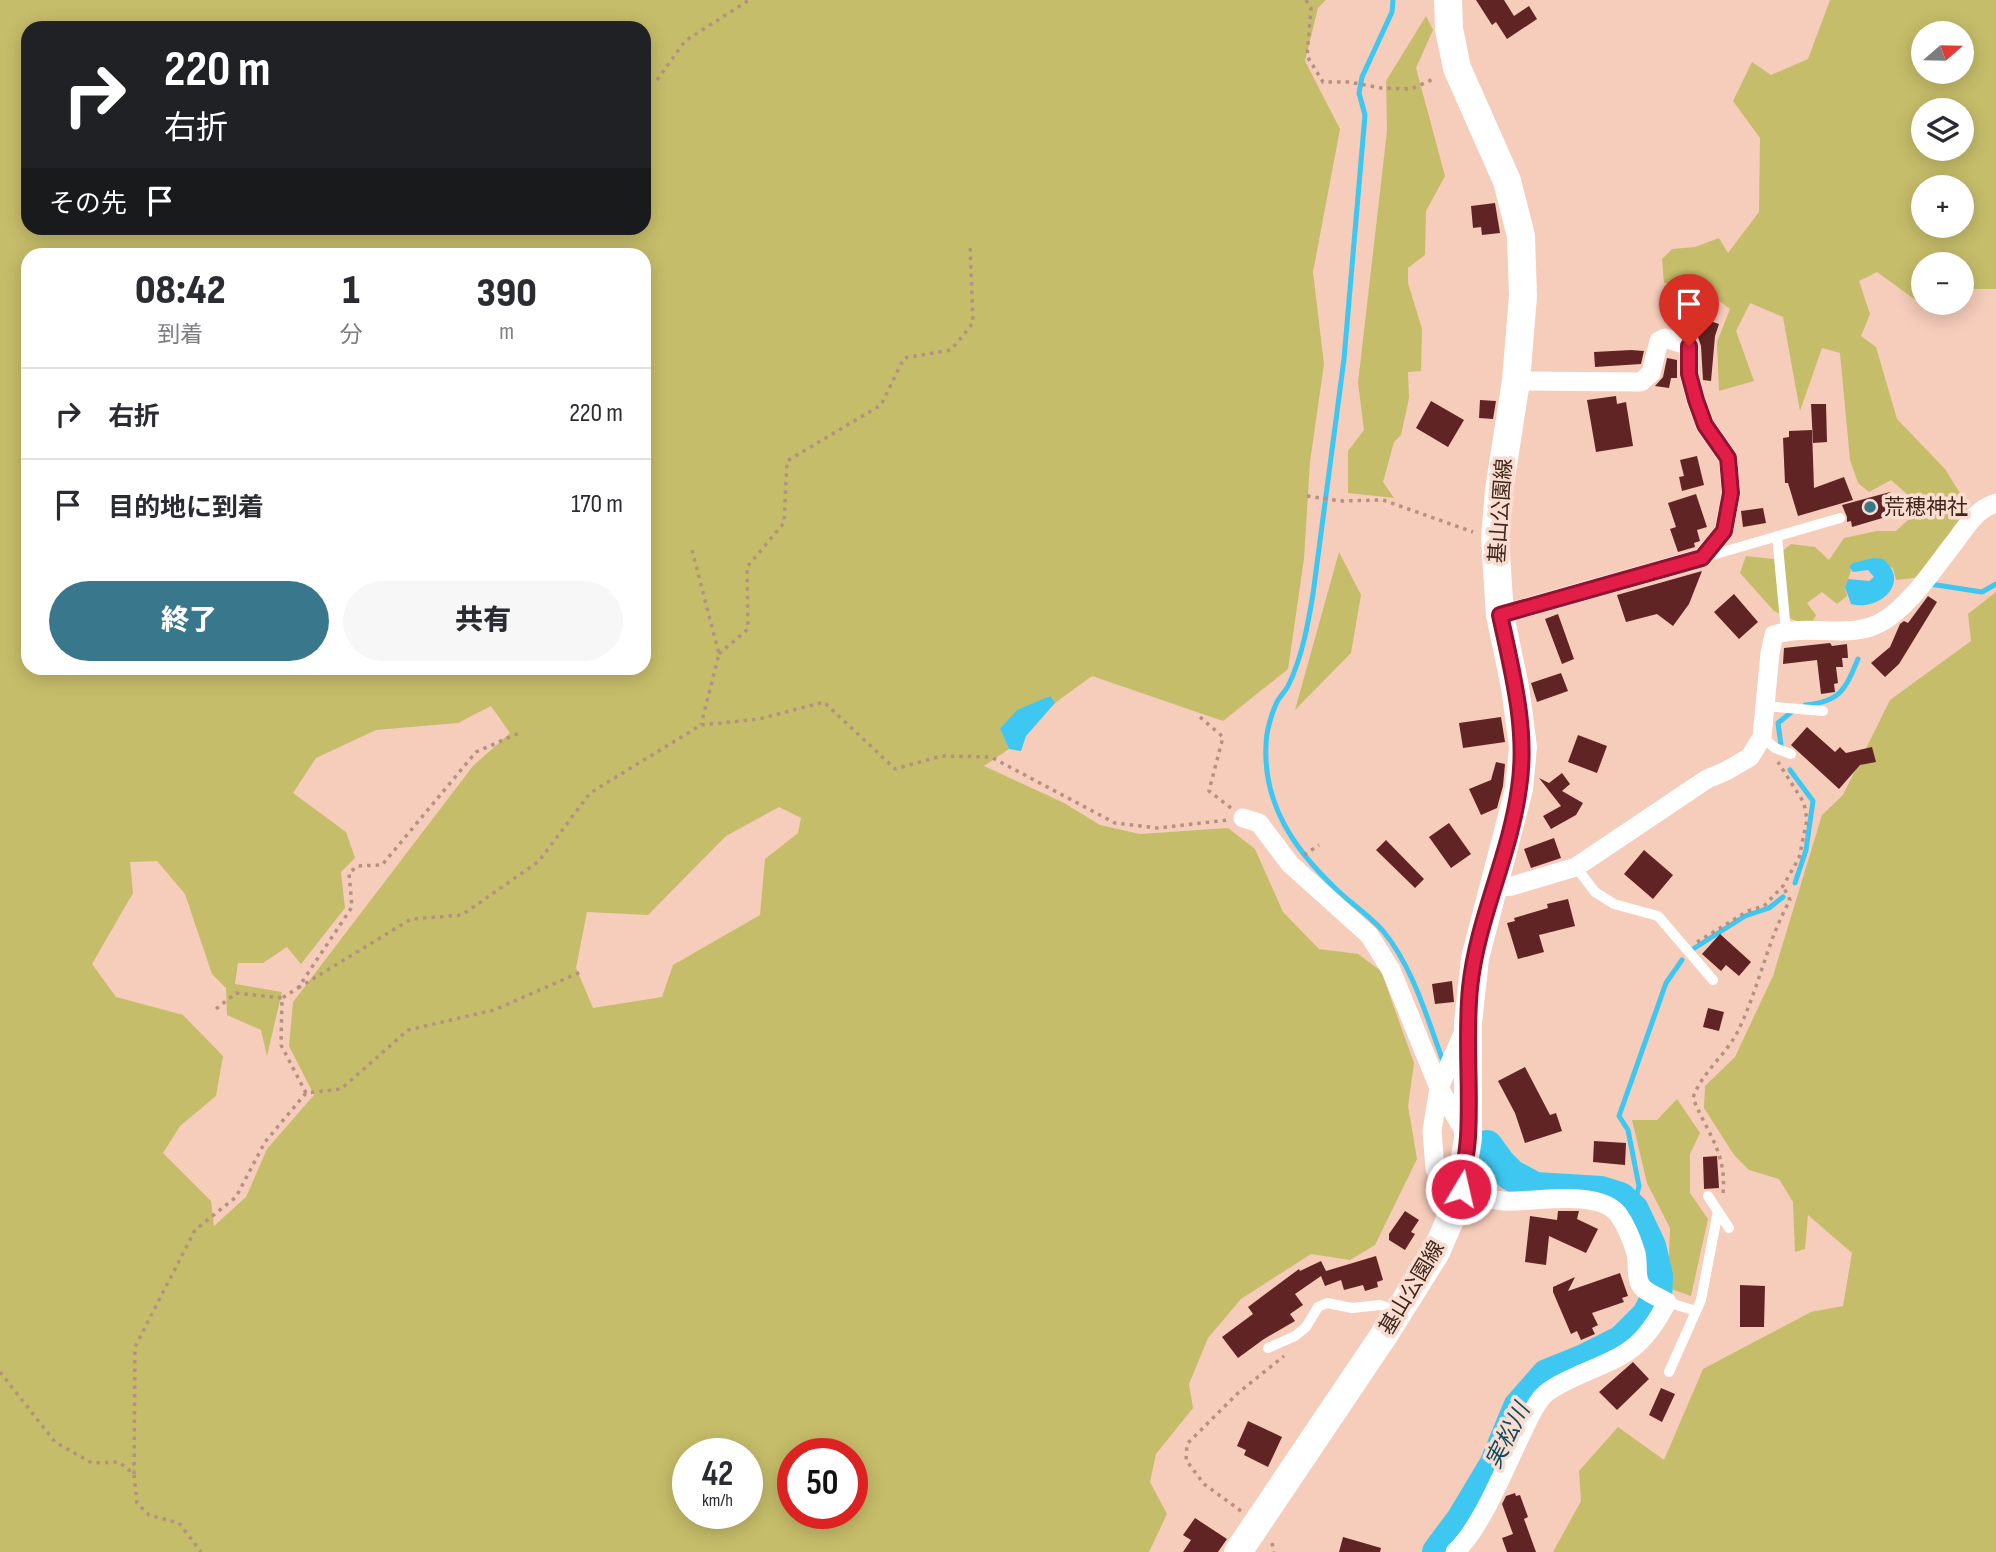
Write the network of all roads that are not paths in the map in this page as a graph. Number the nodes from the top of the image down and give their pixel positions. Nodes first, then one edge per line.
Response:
1 (1448, 0) edge
2 (1516, 381) junction
3 (1996, 503) edge
4 (1840, 518) dead end
5 (1777, 536) junction
6 (1702, 558) junction
7 (1500, 615) junction
8 (1786, 631) junction
9 (1764, 706) junction
10 (1823, 712) dead end
11 (1768, 742) junction
12 (1791, 754) dead end
13 (1243, 818) road end
14 (1576, 867) junction
15 (1492, 887) junction
16 (1713, 980) dead end
17 (1468, 1023) junction
18 (1439, 1087) junction
19 (1468, 1138) junction
20 (1461, 1189) junction
21 (1709, 1196) dead end
22 (1718, 1211) junction
23 (1729, 1228) dead end
24 (1667, 1302) junction
25 (1398, 1311) junction
26 (1696, 1311) junction
27 (1268, 1348) dead end
28 (1669, 1372) dead end
29 (1238, 1552) edge
30 (1455, 1552) edge

1 - 2 main road, 基山公園線
2 - 6 street
2 - 7 main road, 基山公園線
3 - 8 street
4 - 5 lane
5 - 6 lane
5 - 8 lane
6 - 7 street
7 - 15 main road, 基山公園線
8 - 9 street
9 - 10 lane
9 - 11 street
11 - 12 lane
11 - 14 street
13 - 18 street
14 - 15 street
14 - 16 lane
15 - 17 main road, 基山公園線
17 - 18 street
17 - 19 main road, 基山公園線
18 - 19 street
18 - 20 street
19 - 20 main road, 基山公園線
20 - 24 street
20 - 25 main road, 基山公園線
21 - 22 lane
22 - 23 lane
22 - 26 lane
24 - 26 lane
24 - 30 street
25 - 27 lane
25 - 29 main road, 基山公園線
26 - 28 lane

